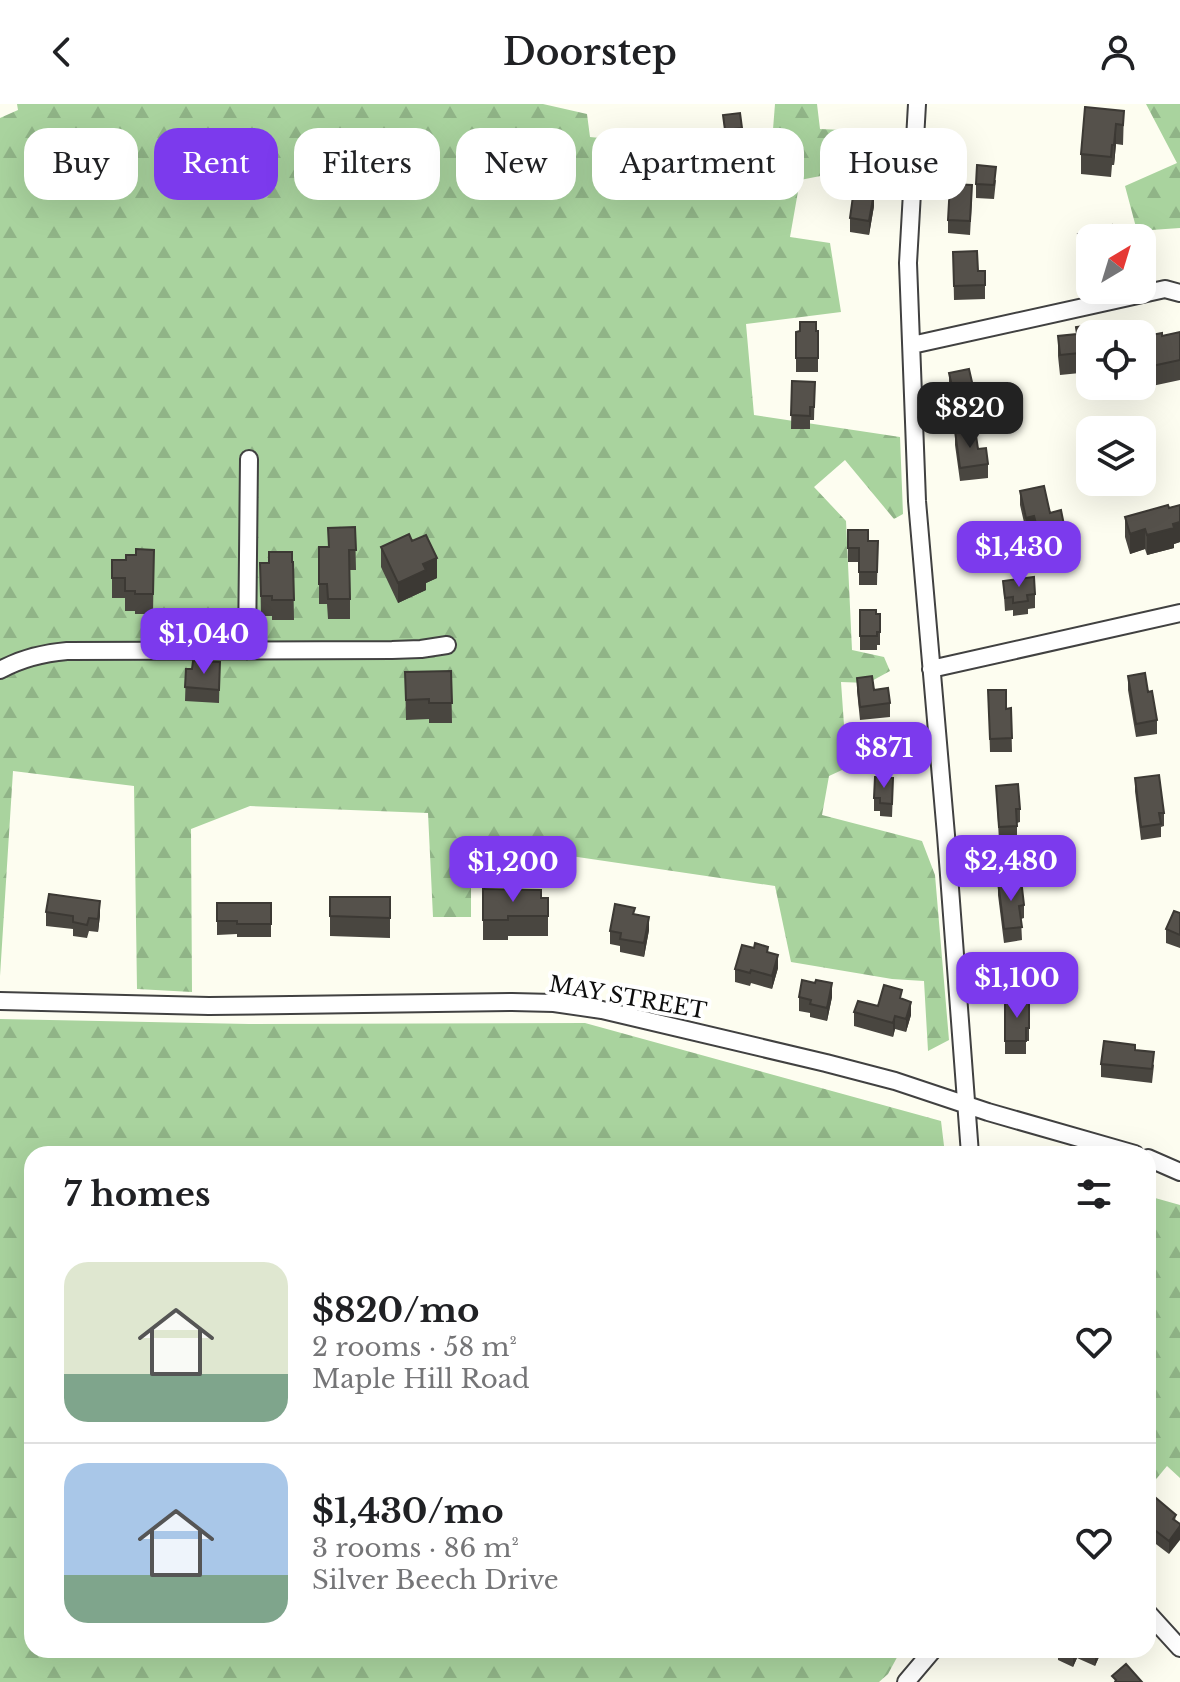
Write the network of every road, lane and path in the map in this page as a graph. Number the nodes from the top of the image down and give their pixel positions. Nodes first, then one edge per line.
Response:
1 (917, 104) edge
2 (1180, 293) edge
3 (912, 345) junction
4 (249, 459) dead end
5 (1180, 613) edge
6 (447, 645) dead end
7 (247, 651) junction
8 (931, 669) junction
9 (0, 670) edge
10 (0, 1001) edge
11 (967, 1106) junction
12 (970, 1146) edge
13 (1107, 1146) edge
14 (1156, 1162) edge
15 (1180, 1172) edge
16 (1156, 1622) edge
17 (1180, 1648) edge
18 (926, 1658) edge
19 (906, 1682) edge

1 - 3 street
2 - 3 street
3 - 8 street
4 - 7 street
5 - 8 street
6 - 7 street
7 - 9 street
8 - 11 street
10 - 11 street, MAY STREET
11 - 12 street
11 - 13 street, MAY STREET
14 - 15 street
16 - 17 street
18 - 19 street

